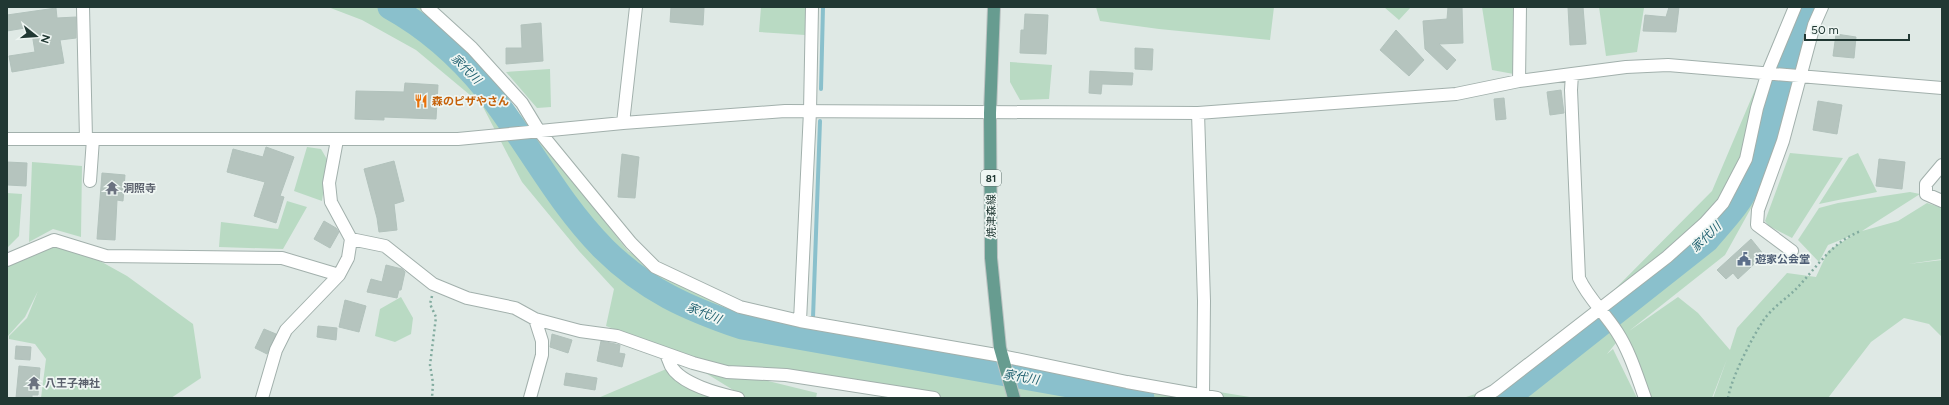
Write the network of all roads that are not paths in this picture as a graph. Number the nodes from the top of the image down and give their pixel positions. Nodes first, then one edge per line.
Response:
1 (83, 7) edge
2 (427, 7) edge
3 (636, 7) edge
4 (812, 7) edge
5 (994, 7) edge
6 (1520, 7) edge
7 (1795, 7) edge
8 (1822, 7) edge
9 (1773, 73) junction
10 (1572, 74) junction
11 (1801, 75) junction
12 (1519, 81) junction
13 (1942, 88) edge
14 (810, 111) junction
15 (990, 113) junction
16 (1198, 113) junction
17 (623, 124) junction
18 (539, 131) junction
19 (7, 139) edge
20 (90, 139) junction
21 (337, 140) junction
22 (1942, 165) edge
23 (90, 181) dead end
24 (1942, 201) edge
25 (351, 239) junction
26 (1792, 251) dead end
27 (7, 260) edge
28 (340, 275) junction
29 (1600, 311) junction
30 (535, 319) junction
31 (809, 323) junction
32 (1001, 352) junction
33 (666, 354) junction
34 (1013, 394) edge
35 (1203, 395) junction
36 (262, 398) edge
37 (530, 398) edge
38 (738, 398) edge
39 (934, 398) edge
40 (1217, 398) edge
41 (1481, 398) edge
42 (1645, 398) edge

1 - 20 street
2 - 18 street
3 - 17 street
4 - 14 street
5 - 15 main road, 焼津森線 / 81
6 - 12 street
7 - 9 street
8 - 11 street
9 - 10 street
9 - 11 street
9 - 29 street
10 - 12 street
10 - 29 street
11 - 13 street
11 - 26 street
12 - 16 street
14 - 15 street
14 - 17 street
14 - 31 street
15 - 16 street
15 - 32 main road, 焼津森線 / 81
16 - 35 street
17 - 18 street
18 - 21 street
18 - 31 street
19 - 20 street
20 - 21 street
20 - 23 street
21 - 25 street
22 - 24 street
25 - 28 street
25 - 30 street
27 - 28 street
28 - 36 street
29 - 41 street
29 - 42 street
30 - 33 street
30 - 37 street
31 - 32 street
32 - 34 main road, 焼津森線 / 81
32 - 35 street
33 - 38 street
33 - 39 street
35 - 40 street

